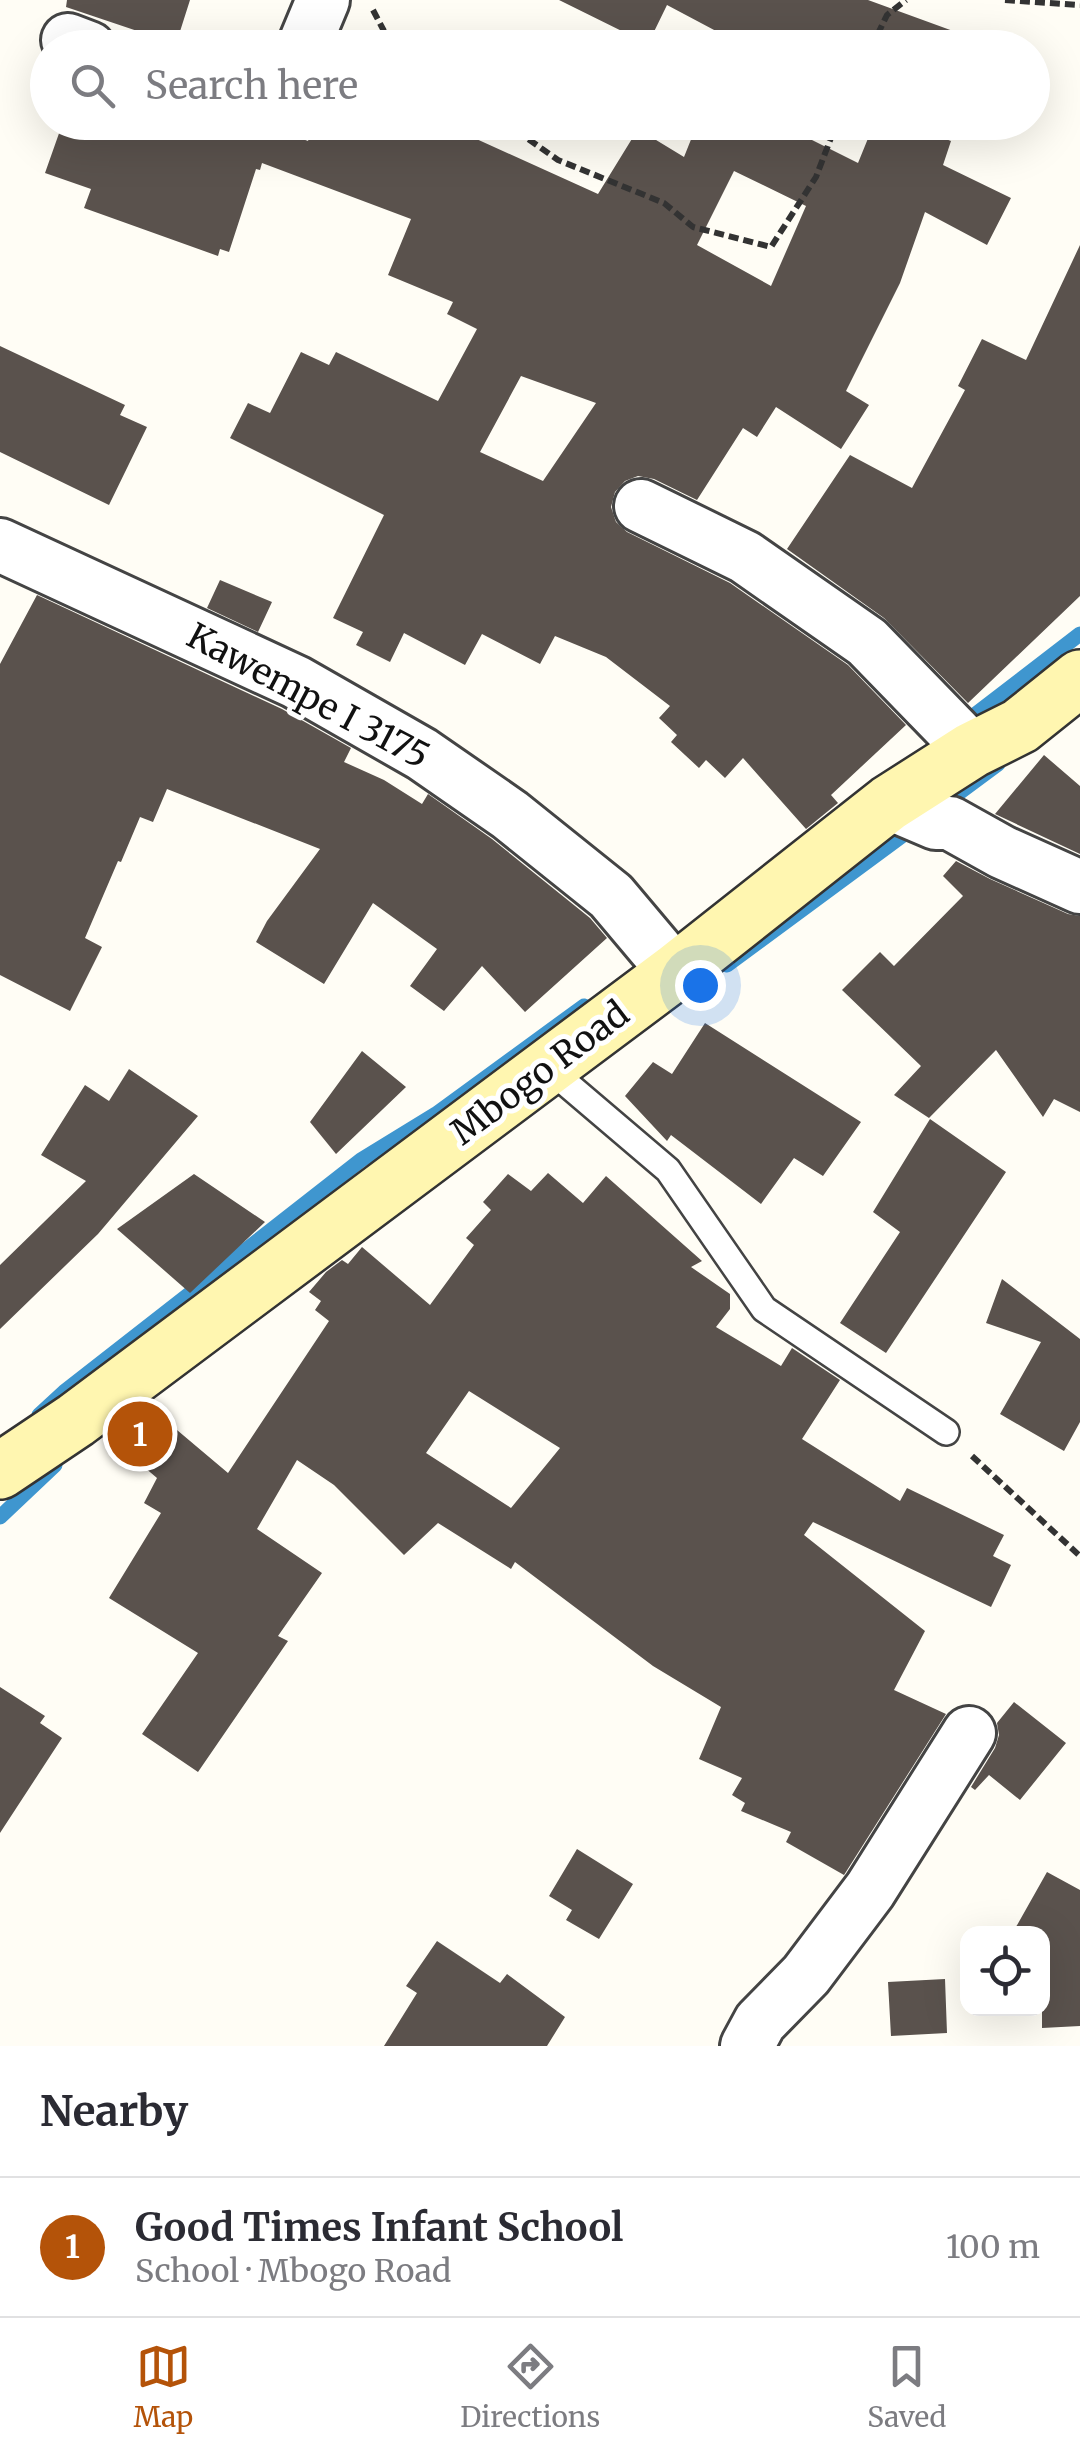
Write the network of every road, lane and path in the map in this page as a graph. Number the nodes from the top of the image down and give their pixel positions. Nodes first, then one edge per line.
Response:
1 (323, 0) edge
2 (367, 0) edge
3 (906, 0) edge
4 (1006, 0) edge
5 (1080, 5) edge
6 (310, 30) edge
7 (384, 30) edge
8 (880, 30) edge
9 (530, 140) edge
10 (830, 140) edge
11 (641, 506) dead end
12 (0, 545) edge
13 (1080, 678) edge
14 (960, 737) junction
15 (890, 802) junction
16 (1080, 887) edge
17 (675, 972) junction
18 (547, 1067) junction
19 (946, 1432) joint
20 (0, 1471) edge
21 (1080, 1556) edge
22 (969, 1733) dead end
23 (747, 2046) edge

1 - 6 street
2 - 7 path
3 - 8 path
4 - 5 path
9 - 10 path
11 - 14 street
12 - 17 street, Kawempe I 3175
13 - 14 street, Mbogo Road
14 - 15 street, Mbogo Road
15 - 16 street
15 - 17 street, Mbogo Road
17 - 18 street, Mbogo Road
18 - 19 lane
18 - 20 street, Mbogo Road
19 - 21 path
22 - 23 street

